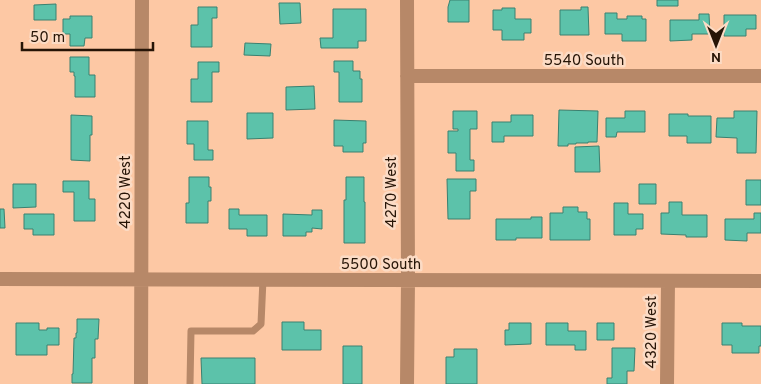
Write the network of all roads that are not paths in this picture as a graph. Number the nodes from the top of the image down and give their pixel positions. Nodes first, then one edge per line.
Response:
1 (142, 0) edge
2 (407, 0) edge
3 (407, 76) junction
4 (761, 76) edge
5 (0, 279) edge
6 (141, 279) junction
7 (263, 279) junction
8 (408, 280) junction
9 (668, 281) junction
10 (761, 281) edge
11 (141, 384) edge
12 (190, 384) edge
13 (407, 384) edge
14 (667, 384) edge

1 - 6 street, 4220 West
2 - 3 street, 4270 West
3 - 4 street, 5540 South
3 - 8 street, 4270 West
5 - 6 street, 5500 South
6 - 7 street, 5500 South
6 - 11 street, 4220 West
7 - 8 street, 5500 South
7 - 12 lane
8 - 9 street, 5500 South
8 - 13 street, 4270 West
9 - 10 street, 5500 South
9 - 14 street, 4320 West

